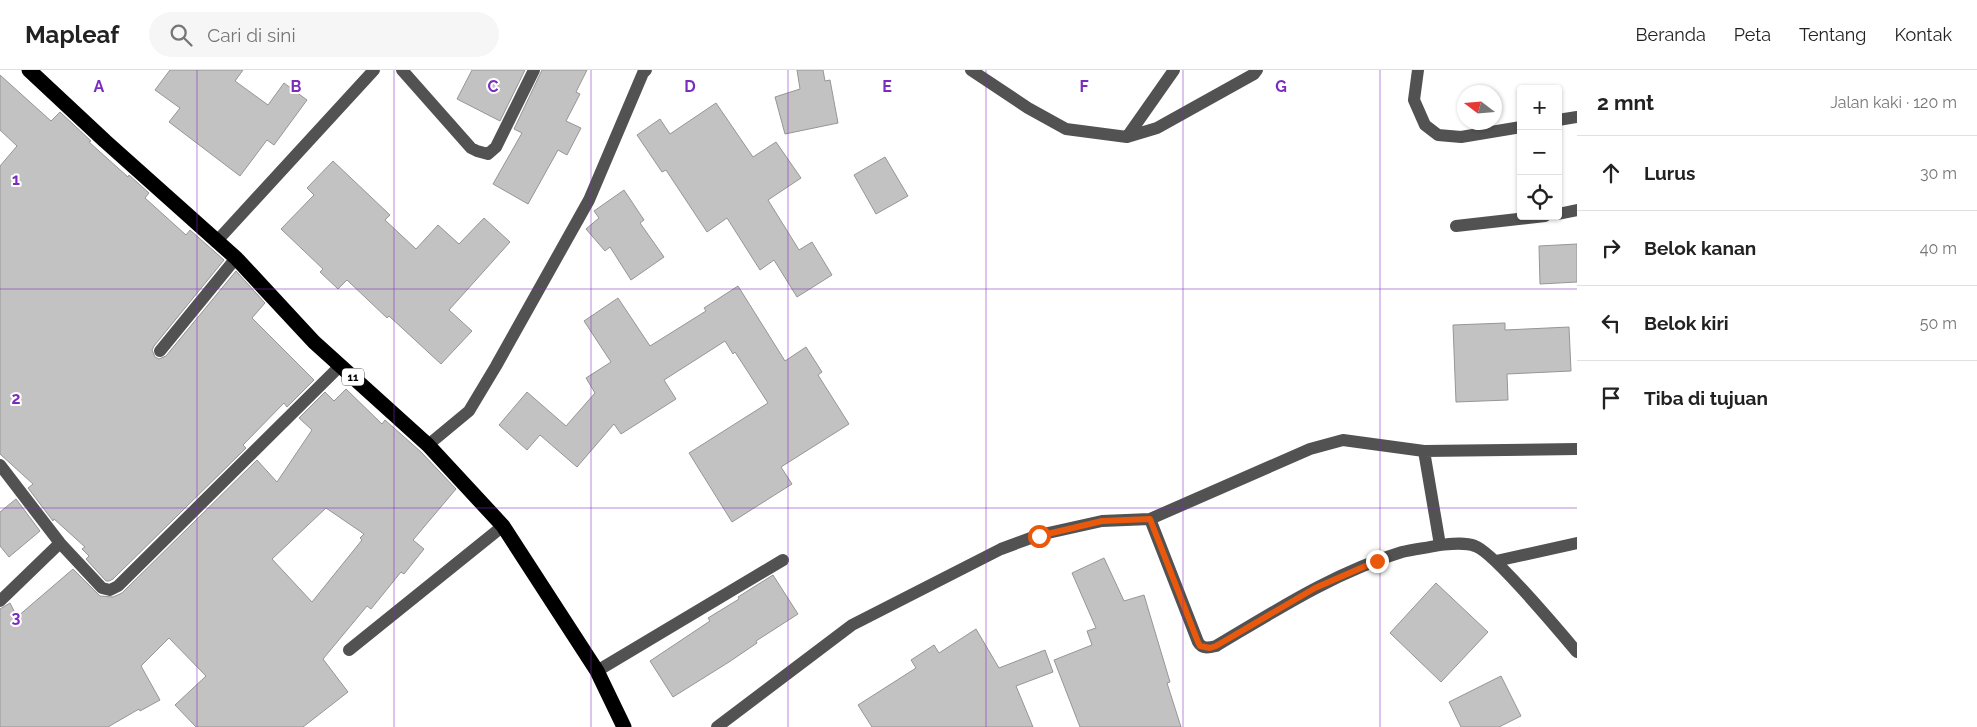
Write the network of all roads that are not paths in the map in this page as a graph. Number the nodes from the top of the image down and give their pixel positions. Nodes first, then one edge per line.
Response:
1 (29, 70) edge
2 (374, 70) edge
3 (402, 70) edge
4 (534, 70) edge
5 (646, 70) edge
6 (971, 70) edge
7 (1174, 70) edge
8 (1257, 70) edge
9 (1418, 70) edge
10 (1577, 117) edge
11 (1562, 119) edge
12 (1517, 128) edge
13 (1127, 137) junction
14 (1577, 210) edge
15 (1562, 213) edge
16 (1517, 219) edge
17 (1456, 226) dead end
18 (216, 242) junction
19 (236, 258) junction
20 (160, 350) dead end
21 (340, 366) junction
22 (428, 445) junction
23 (1577, 449) edge
24 (1424, 451) junction
25 (0, 466) edge
26 (1150, 519) junction
27 (503, 526) junction
28 (60, 543) junction
29 (1577, 543) edge
30 (1440, 545) junction
31 (783, 560) dead end
32 (1496, 561) junction
33 (0, 600) edge
34 (349, 650) dead end
35 (1577, 652) edge
36 (598, 671) junction
37 (624, 727) edge
38 (717, 727) edge

1 - 18 highway, 11
2 - 18 street
3 - 4 street
5 - 22 street
6 - 13 street
7 - 13 street
8 - 13 street
9 - 12 street
10 - 11 street
14 - 15 street
16 - 17 street
18 - 19 highway, 11
19 - 20 street
19 - 21 highway, 11
21 - 22 highway, 11
21 - 28 street
22 - 27 highway, 11
23 - 24 street
24 - 26 street
24 - 30 street
25 - 28 street
26 - 30 street
26 - 38 street
27 - 34 street
27 - 36 highway, 11
28 - 33 street
29 - 32 street
30 - 32 street
31 - 36 street
32 - 35 street
36 - 37 highway, 11

